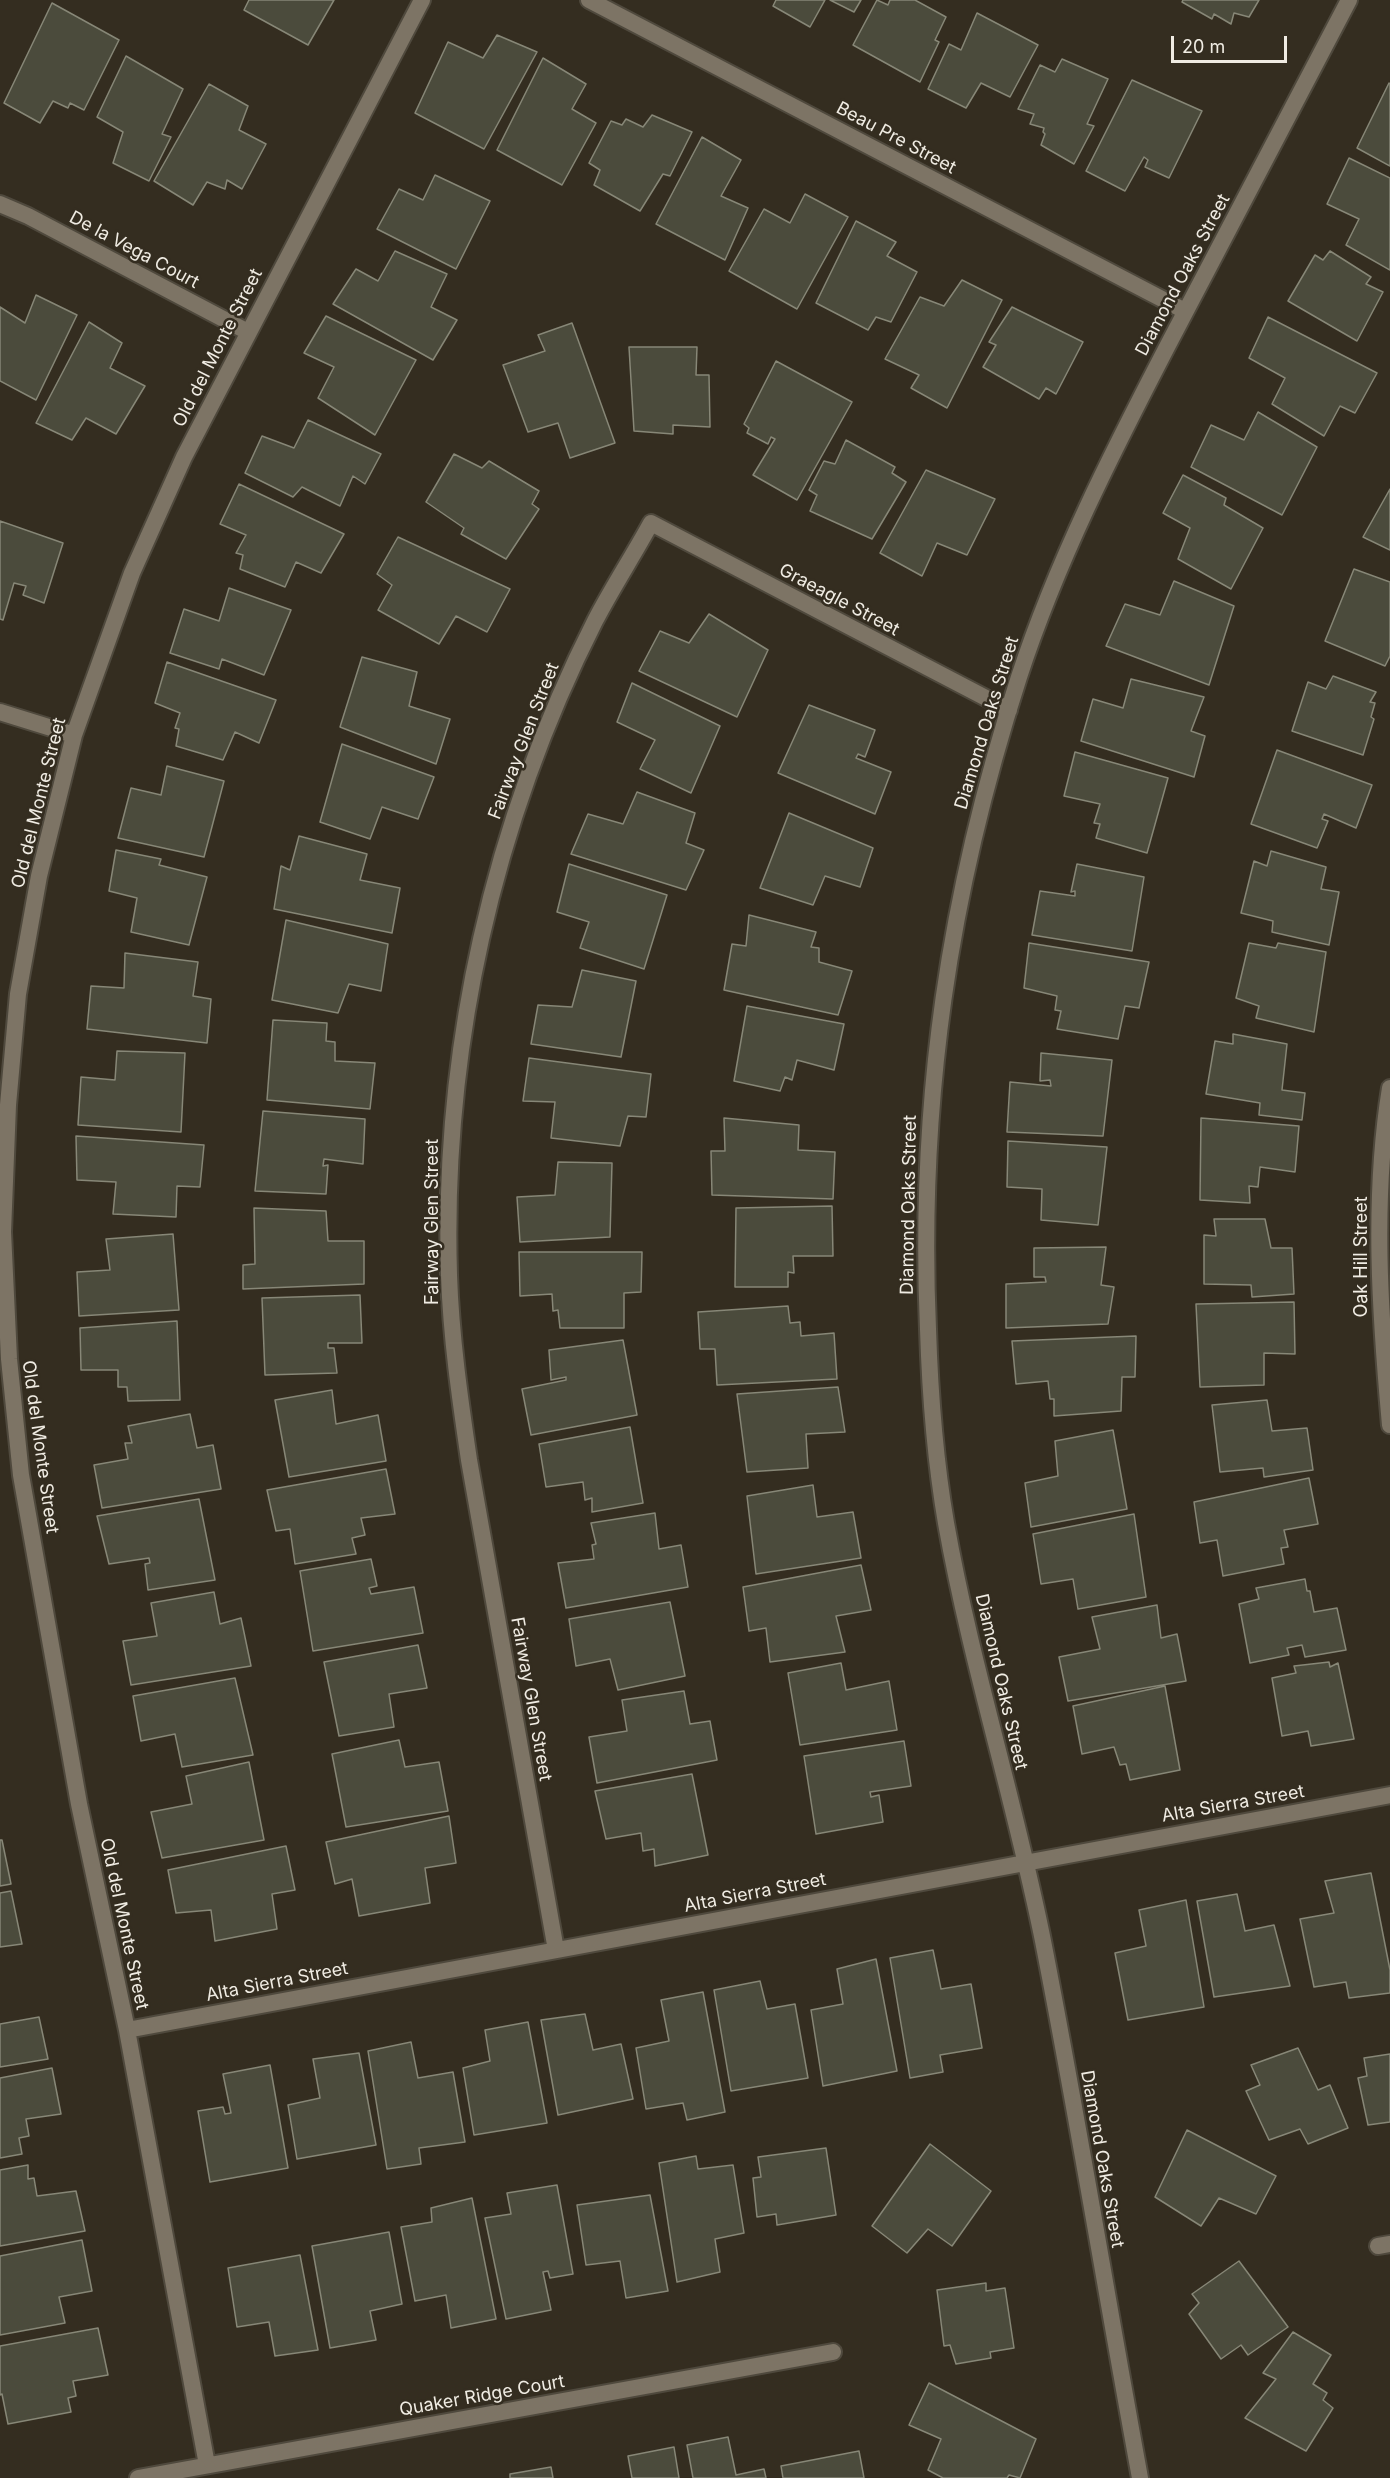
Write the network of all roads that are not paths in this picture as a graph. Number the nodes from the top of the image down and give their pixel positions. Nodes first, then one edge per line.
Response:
1 (422, 0) edge
2 (590, 0) edge
3 (1349, 0) edge
4 (0, 204) edge
5 (1185, 311) junction
6 (248, 332) junction
7 (651, 523) joint
8 (1009, 710) junction
9 (0, 712) edge
10 (74, 735) junction
11 (1390, 1088) edge
12 (1390, 1425) edge
13 (1390, 1795) edge
14 (1025, 1863) junction
15 (556, 1950) junction
16 (127, 2030) junction
17 (833, 2352) dead end
18 (207, 2465) junction
19 (138, 2478) edge
20 (1140, 2478) edge

1 - 6 street, Old del Monte Street
2 - 5 street, Beau Pre Street
3 - 5 street, Diamond Oaks Street
4 - 6 street, De la Vega Court
5 - 8 street, Diamond Oaks Street
6 - 10 street, Old del Monte Street
7 - 8 street, Graeagle Street
7 - 15 street, Fairway Glen Street
8 - 14 street, Diamond Oaks Street
9 - 10 street
10 - 16 street, Old del Monte Street
11 - 12 street, Oak Hill Street
13 - 14 street, Alta Sierra Street
14 - 15 street, Alta Sierra Street
14 - 20 street, Diamond Oaks Street
15 - 16 street, Alta Sierra Street
16 - 18 street, Old del Monte Street
17 - 18 street, Quaker Ridge Court
18 - 19 street, Quaker Ridge Court

